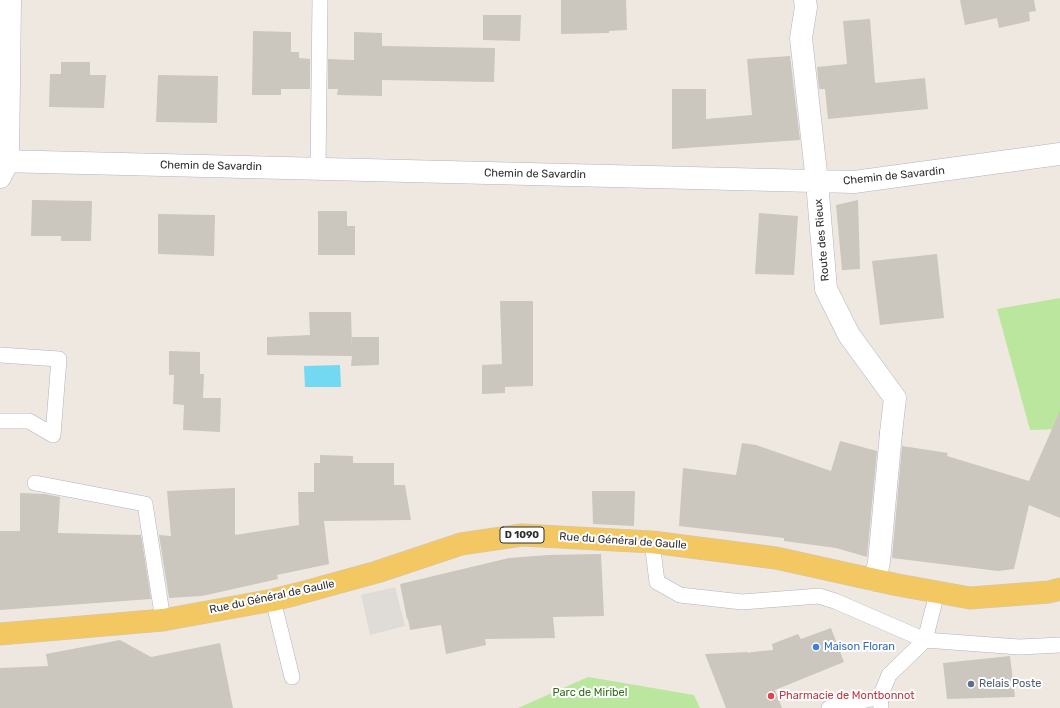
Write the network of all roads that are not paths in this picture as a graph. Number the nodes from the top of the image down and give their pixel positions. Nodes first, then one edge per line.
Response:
1 (10, 0) edge
2 (320, 0) edge
3 (805, 0) edge
4 (1060, 154) edge
5 (3, 167) edge
6 (318, 169) junction
7 (817, 182) junction
8 (0, 355) edge
9 (0, 421) edge
10 (35, 483) dead end
11 (652, 542) junction
12 (875, 580) junction
13 (1060, 589) edge
14 (937, 593) junction
15 (273, 600) junction
16 (163, 620) junction
17 (0, 634) edge
18 (924, 640) junction
19 (1060, 645) edge
20 (292, 677) dead end
21 (880, 702) edge
22 (829, 708) edge

1 - 5 street
2 - 6 lane
3 - 7 street, Route des Rieux
4 - 7 street, Chemin de Savardin
5 - 6 street, Chemin de Savardin
6 - 7 street, Chemin de Savardin
7 - 12 street, Route des Rieux
8 - 9 lane
10 - 16 lane
11 - 12 main road, Rue du Général de Gaulle / D 1090
11 - 15 main road, Rue du Général de Gaulle / D 1090
11 - 18 lane
12 - 14 main road, Rue du Général de Gaulle / D 1090
13 - 14 main road, Rue du Général de Gaulle / D 1090
14 - 18 lane
15 - 16 main road, Rue du Général de Gaulle / D 1090
15 - 20 lane
16 - 17 main road, Rue du Général de Gaulle / D 1090
18 - 19 lane
18 - 21 lane
21 - 22 lane

